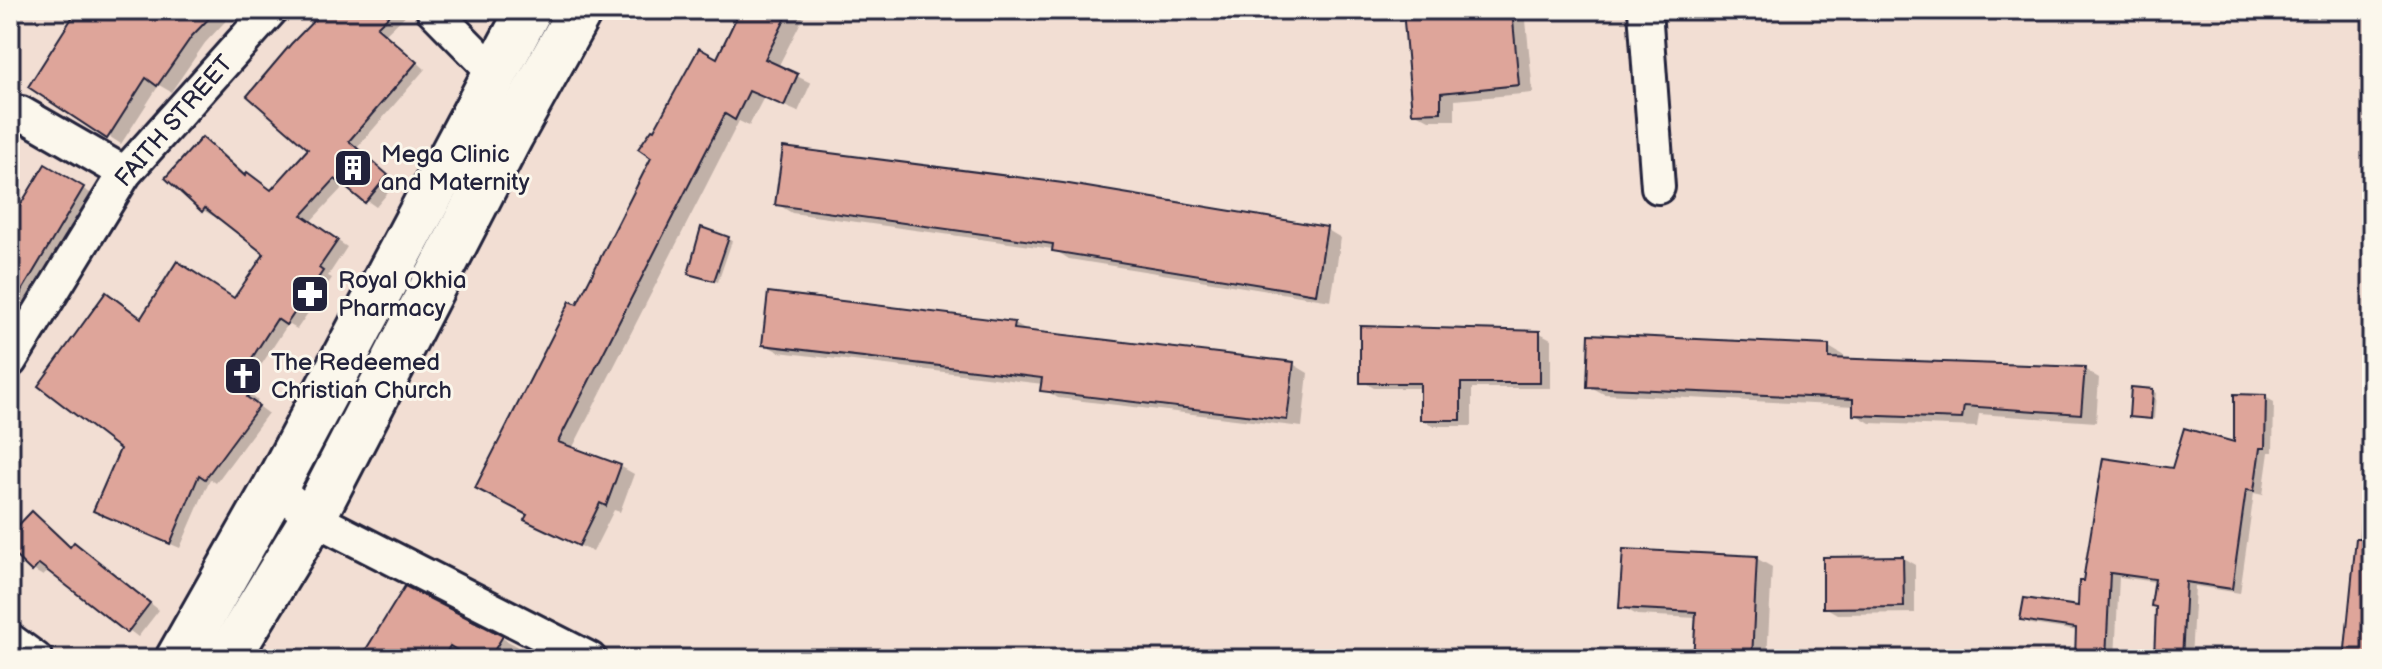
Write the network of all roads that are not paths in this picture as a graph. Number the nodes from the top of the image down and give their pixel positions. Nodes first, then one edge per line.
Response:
1 (271, 10) edge
2 (433, 10) edge
3 (529, 10) edge
4 (580, 10) edge
5 (1645, 10) edge
6 (496, 74) junction
7 (10, 112) edge
8 (125, 173) junction
9 (1658, 187) dead end
10 (10, 361) edge
11 (275, 488) junction
12 (313, 518) junction
13 (10, 640) edge
14 (36, 659) edge
15 (178, 659) edge
16 (227, 659) edge
17 (590, 659) edge

1 - 8 street, FAITH STREET
2 - 6 street
3 - 6 main road
4 - 12 main road
5 - 9 street
6 - 11 main road
7 - 8 street
8 - 10 street, FAITH STREET
11 - 12 street
11 - 15 main road
12 - 16 main road
12 - 17 street
13 - 14 street

